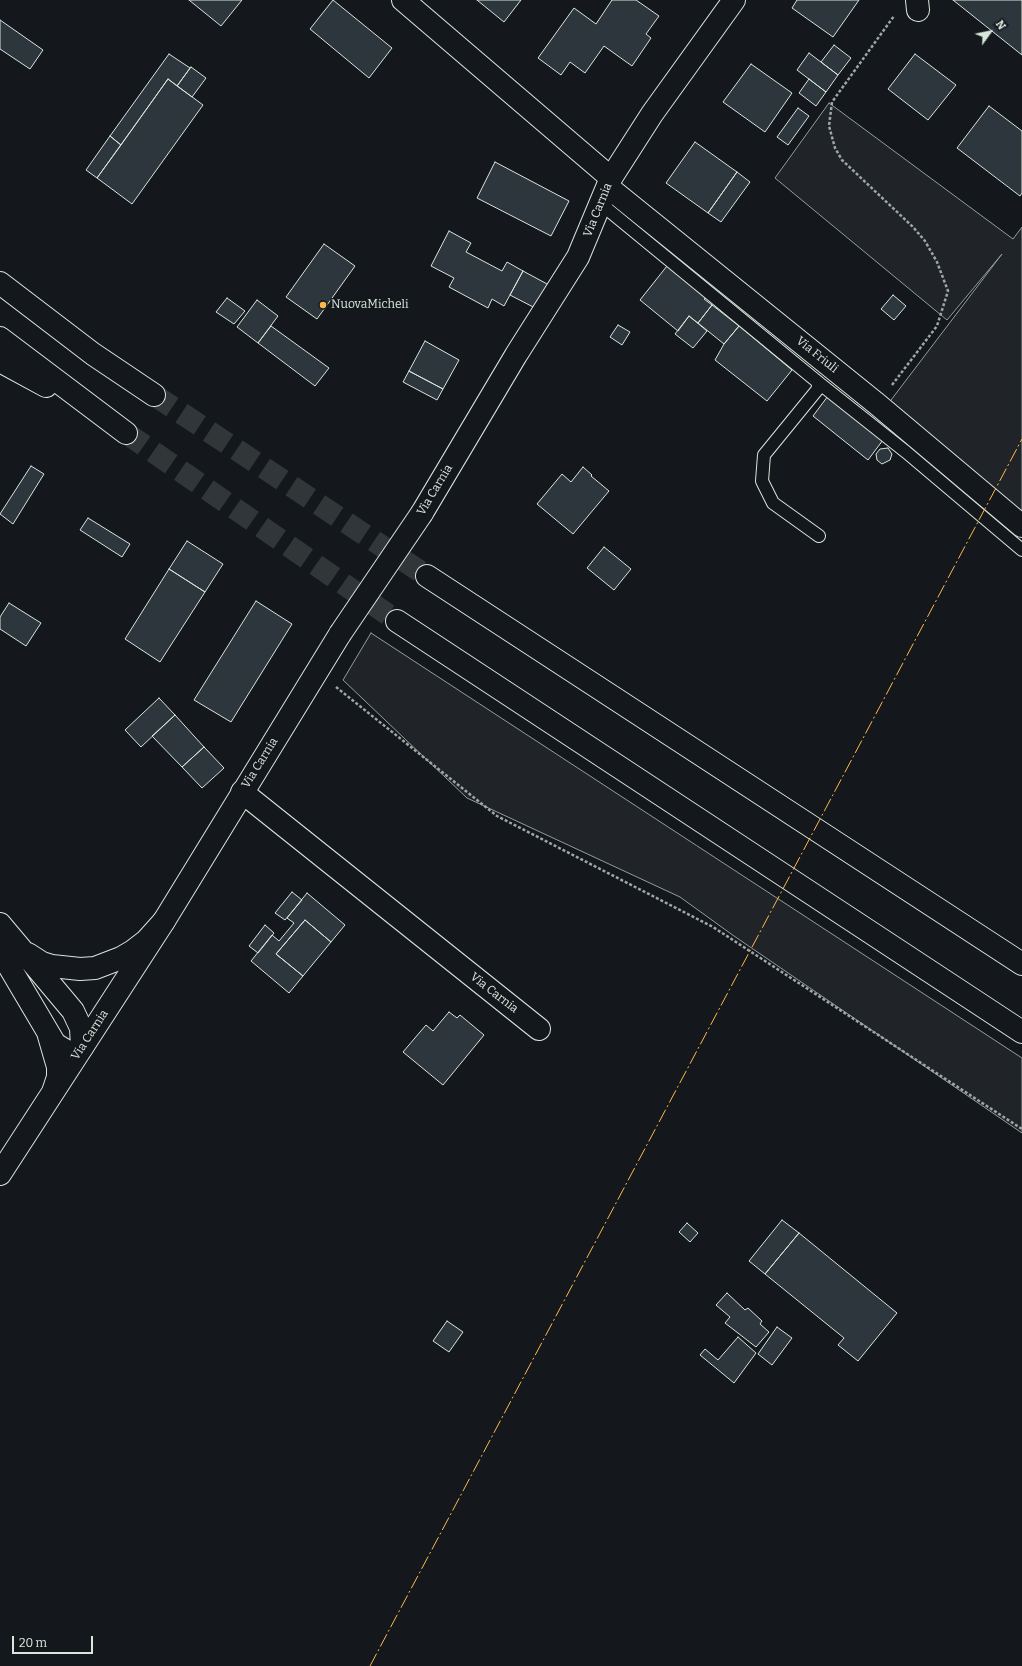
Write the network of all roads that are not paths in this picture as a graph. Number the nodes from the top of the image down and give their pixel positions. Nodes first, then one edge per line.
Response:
1 (403, 0) edge
2 (734, 0) edge
3 (607, 190) junction
4 (0, 283) edge
5 (0, 338) edge
6 (0, 361) edge
7 (819, 383) junction
8 (154, 395) tunnel mouth
9 (1022, 526) edge
10 (819, 536) dead end
11 (1022, 550) edge
12 (427, 576) tunnel mouth
13 (397, 621) tunnel mouth
14 (242, 792) junction
15 (164, 921) junction
16 (5, 935) edge
17 (1022, 964) edge
18 (539, 1029) dead end
19 (1022, 1032) edge
20 (48, 1035) junction
21 (82, 1047) junction
22 (54, 1089) junction
23 (0, 1174) edge

1 - 3 main road, Via Carnia
2 - 3 main road, Via Carnia
3 - 7 lane
3 - 9 main road, Via Friuli
3 - 14 main road, Via Carnia, bridge
4 - 8 main road
5 - 6 main road
7 - 10 lane
7 - 11 lane
12 - 17 main road
13 - 19 main road
14 - 15 main road, Via Carnia
14 - 18 main road, Via Carnia
15 - 16 main road
15 - 21 main road, Via Carnia
16 - 20 main road
16 - 21 main road
20 - 21 main road
20 - 22 main road
21 - 22 main road, Via Carnia
22 - 23 main road, Via Carnia

